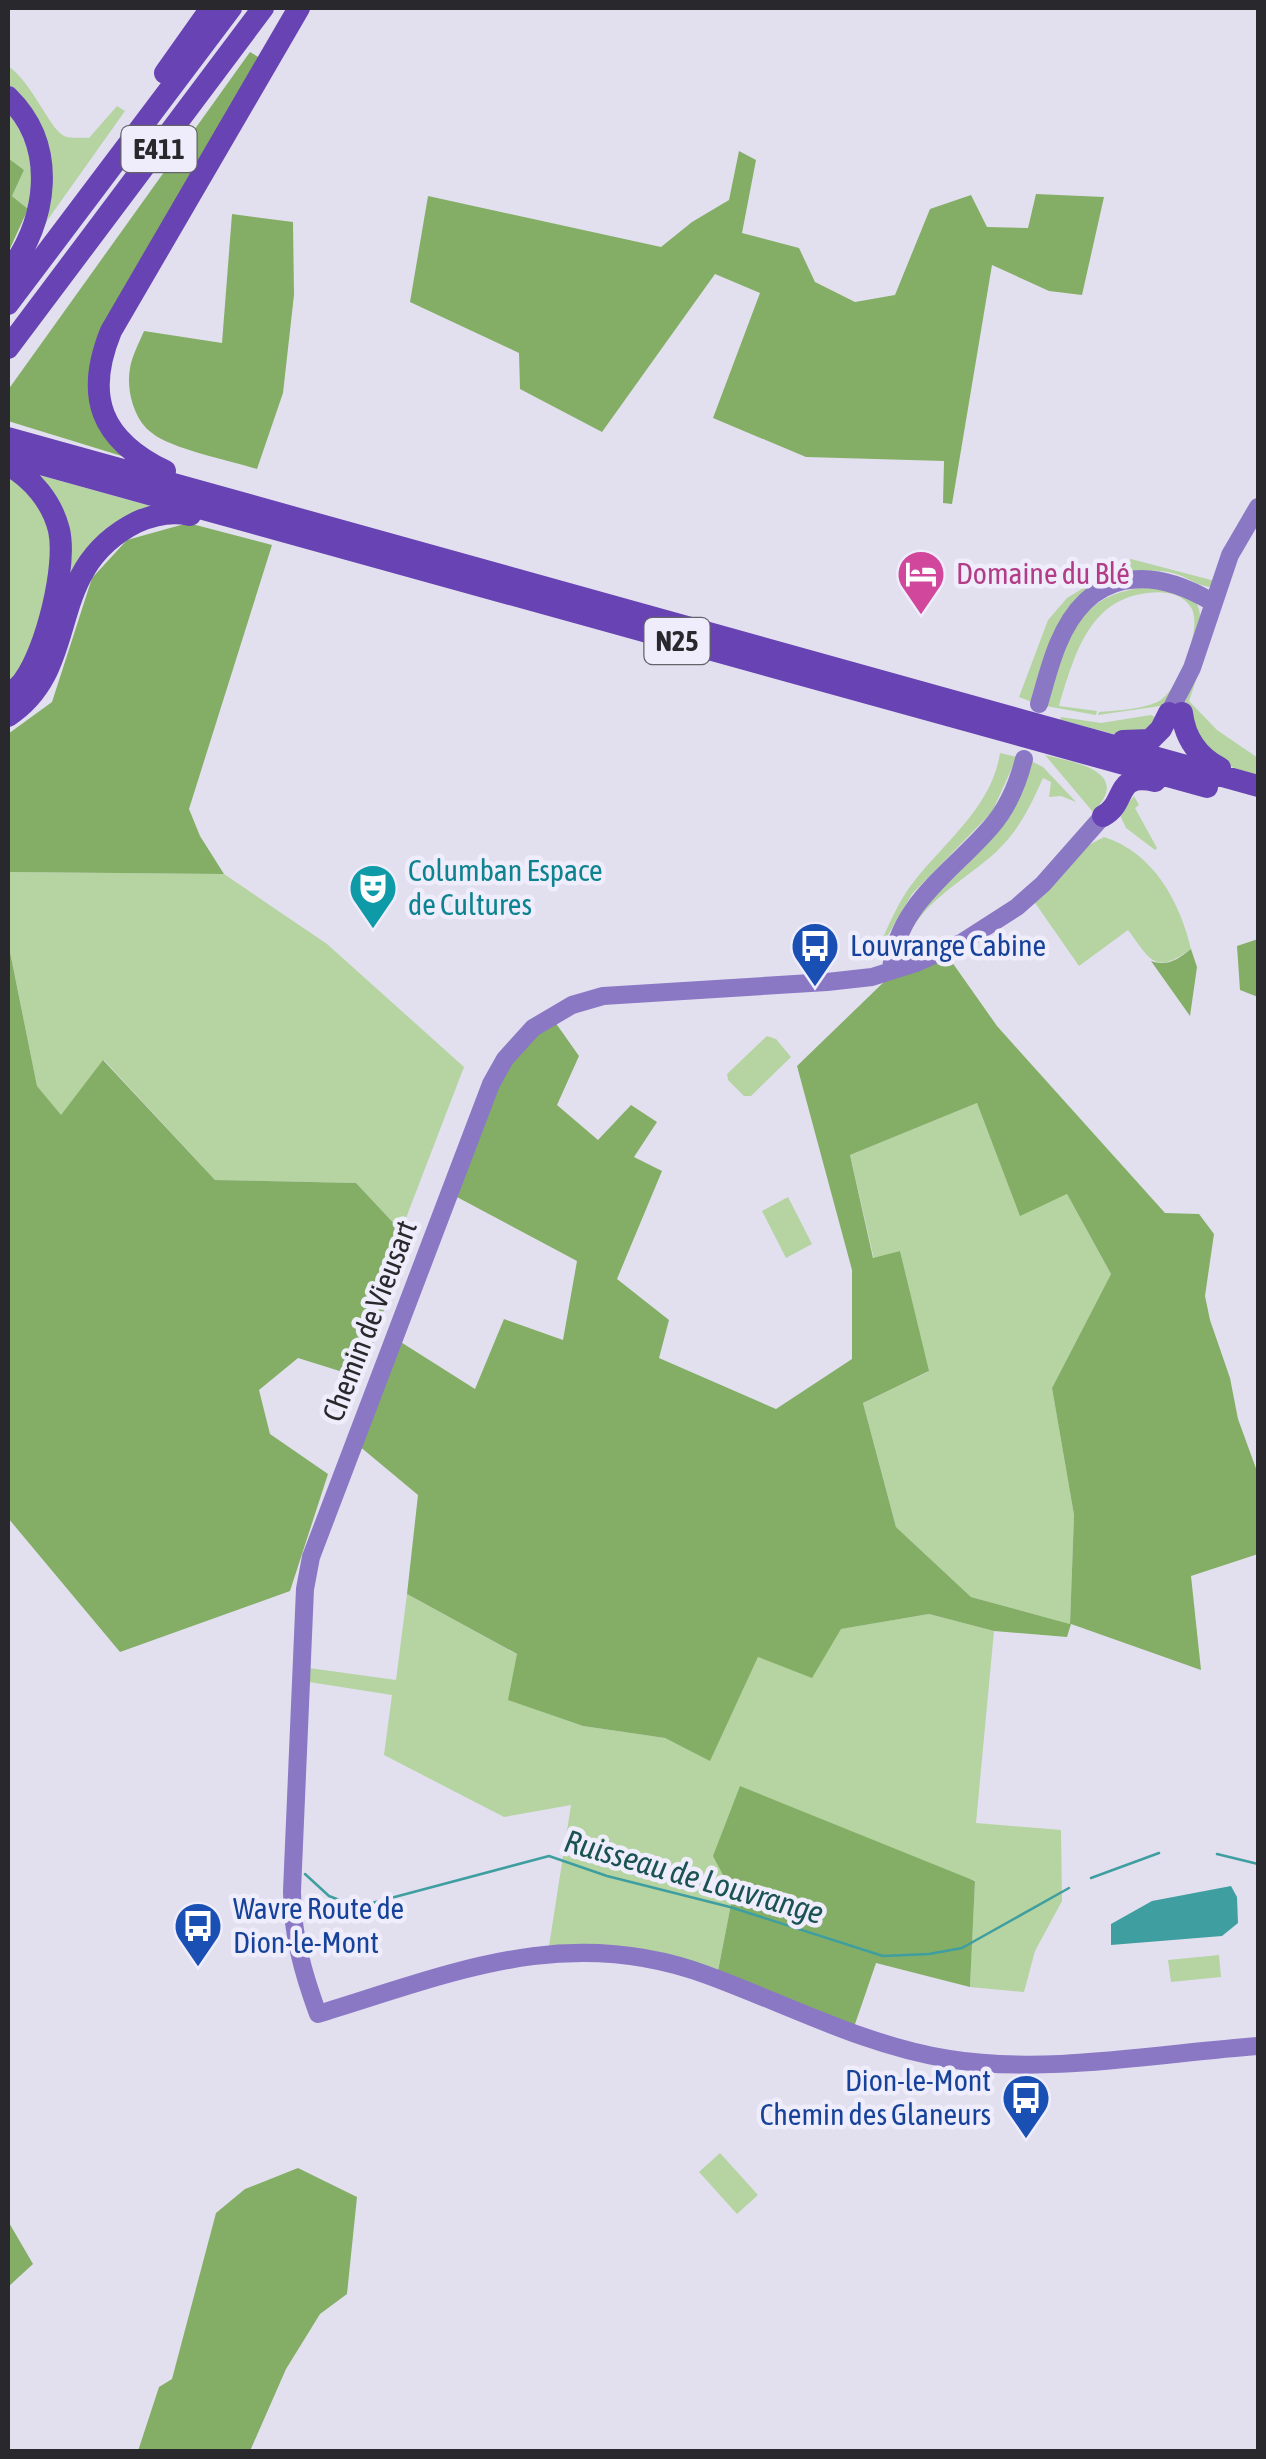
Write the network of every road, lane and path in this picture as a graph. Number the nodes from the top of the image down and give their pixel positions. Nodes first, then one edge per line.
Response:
1 (214, 8) edge
2 (231, 8) edge
3 (263, 8) edge
4 (298, 8) edge
5 (8, 97) edge
6 (8, 273) edge
7 (8, 284) edge
8 (8, 304) edge
9 (8, 348) edge
10 (8, 438) edge
11 (8, 455) edge
12 (8, 464) edge
13 (177, 484) junction
14 (1258, 506) edge
15 (216, 513) junction
16 (1212, 602) junction
17 (8, 696) edge
18 (1040, 704) dead end
19 (1178, 706) junction
20 (8, 716) edge
21 (1100, 742) junction
22 (1066, 750) junction
23 (1024, 759) dead end
24 (1189, 782) junction
25 (1258, 785) edge
26 (1258, 801) edge
27 (1102, 816) junction
28 (891, 971) junction
29 (1258, 2046) edge

1 - 7 highway
2 - 8 highway, E411
3 - 9 highway, E411
4 - 13 highway
5 - 6 highway
10 - 13 highway, N25
11 - 15 highway, N25
12 - 17 highway
13 - 21 highway, N25
14 - 16 street
15 - 20 highway
15 - 22 highway, N25
16 - 18 street
16 - 19 street
19 - 21 highway
19 - 25 highway
21 - 25 highway, N25
22 - 24 highway, N25
22 - 27 highway
23 - 28 street
24 - 26 highway, N25
24 - 27 highway
27 - 28 street, Chemin de Vieusart
28 - 29 street, Chemin de Vieusart

